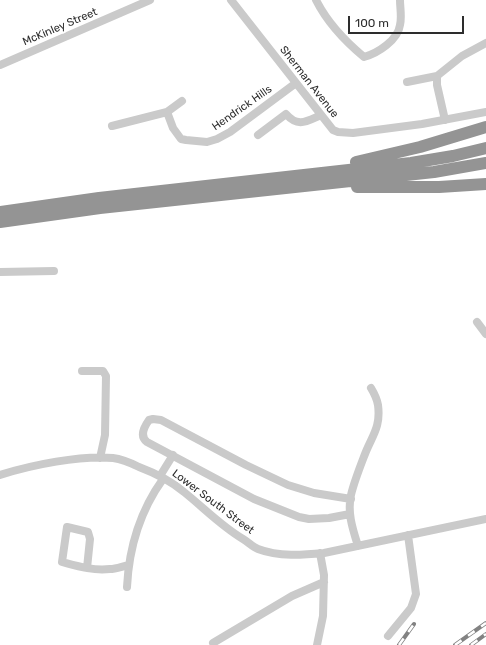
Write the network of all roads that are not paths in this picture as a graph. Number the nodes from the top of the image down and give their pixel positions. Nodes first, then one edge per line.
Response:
1 (150, 0) edge
2 (231, 0) edge
3 (316, 0) edge
4 (400, 0) edge
5 (486, 43) edge
6 (0, 65) edge
7 (437, 76) junction
8 (407, 82) dead end
9 (296, 84) junction
10 (182, 101) dead end
11 (167, 112) junction
12 (486, 112) edge
13 (321, 115) junction
14 (445, 120) junction
15 (112, 126) dead end
16 (486, 127) edge
17 (258, 135) dead end
18 (486, 148) edge
19 (486, 163) edge
20 (265, 184) junction
21 (486, 184) edge
22 (58, 203) junction
23 (0, 207) edge
24 (100, 208) junction
25 (0, 212) edge
26 (0, 222) edge
27 (0, 228) edge
28 (54, 271) dead end
29 (0, 272) edge
30 (477, 322) dead end
31 (486, 334) edge
32 (82, 371) dead end
33 (371, 388) dead end
34 (173, 455) junction
35 (100, 458) junction
36 (0, 475) edge
37 (162, 478) junction
38 (351, 499) junction
39 (350, 514) junction
40 (486, 518) edge
41 (408, 535) junction
42 (358, 546) junction
43 (320, 554) junction
44 (129, 565) junction
45 (87, 568) junction
46 (324, 582) junction
47 (126, 587) dead end
48 (388, 636) dead end
49 (213, 643) dead end
50 (317, 645) edge

1 - 6 street, McKinley Street
2 - 9 street, Sherman Avenue
3 - 4 street
5 - 7 street
7 - 8 street
7 - 14 street
9 - 11 street, Hendrick Hills
9 - 13 street, Sherman Avenue
10 - 11 street
11 - 15 street
12 - 14 street, Sherman Avenue
13 - 14 street, Sherman Avenue
13 - 17 street
16 - 20 highway
18 - 20 highway
19 - 20 highway
20 - 21 highway
20 - 22 highway
20 - 24 highway
22 - 23 highway
22 - 25 highway
24 - 26 highway
24 - 27 highway
28 - 29 street
30 - 31 street
32 - 35 street
33 - 38 street
34 - 37 street
34 - 38 street
34 - 39 street
35 - 36 street, Lower South Street
35 - 37 street, Lower South Street
37 - 43 street, Lower South Street
37 - 44 street
38 - 39 street
39 - 42 street
40 - 41 street, Lower South Street
41 - 42 street, Lower South Street
41 - 48 street
42 - 43 street, Lower South Street
43 - 46 street
44 - 45 street
44 - 47 street
45 - 45 street
46 - 49 street
46 - 50 street

